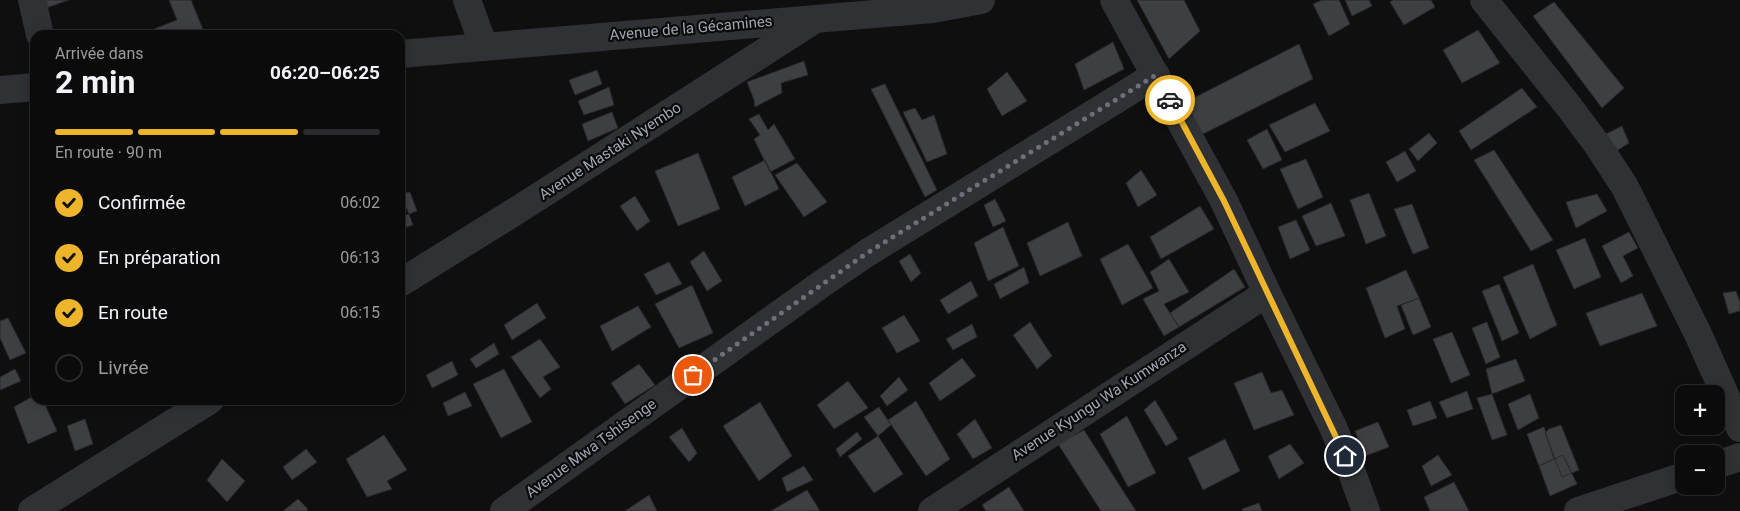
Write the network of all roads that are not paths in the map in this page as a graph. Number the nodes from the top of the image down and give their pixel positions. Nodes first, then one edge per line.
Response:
1 (32, 0) edge
2 (467, 0) edge
3 (980, 0) edge
4 (1114, 0) edge
5 (1484, 0) edge
6 (818, 17) junction
7 (39, 30) edge
8 (484, 47) junction
9 (405, 54) edge
10 (1156, 75) junction
11 (30, 87) edge
12 (0, 90) edge
13 (405, 280) edge
14 (1267, 293) junction
15 (202, 405) edge
16 (1740, 428) edge
17 (1740, 457) edge
18 (1725, 462) edge
19 (1675, 479) edge
20 (32, 511) edge
21 (504, 511) edge
22 (932, 511) edge
23 (1366, 511) edge
24 (1578, 511) edge

1 - 7 street
2 - 8 street
3 - 6 street, Avenue de la Gécamines
4 - 10 street
5 - 16 street
6 - 8 street, Avenue de la Gécamines
6 - 13 street, Avenue Mastaki Nyembo
8 - 9 street, Avenue de la Gécamines
10 - 14 street
10 - 21 street, Avenue Mwa Tshisenge
11 - 12 street
14 - 22 street, Avenue Kyungu Wa Kumwanza
14 - 23 street
15 - 20 street
17 - 18 street
19 - 24 street

